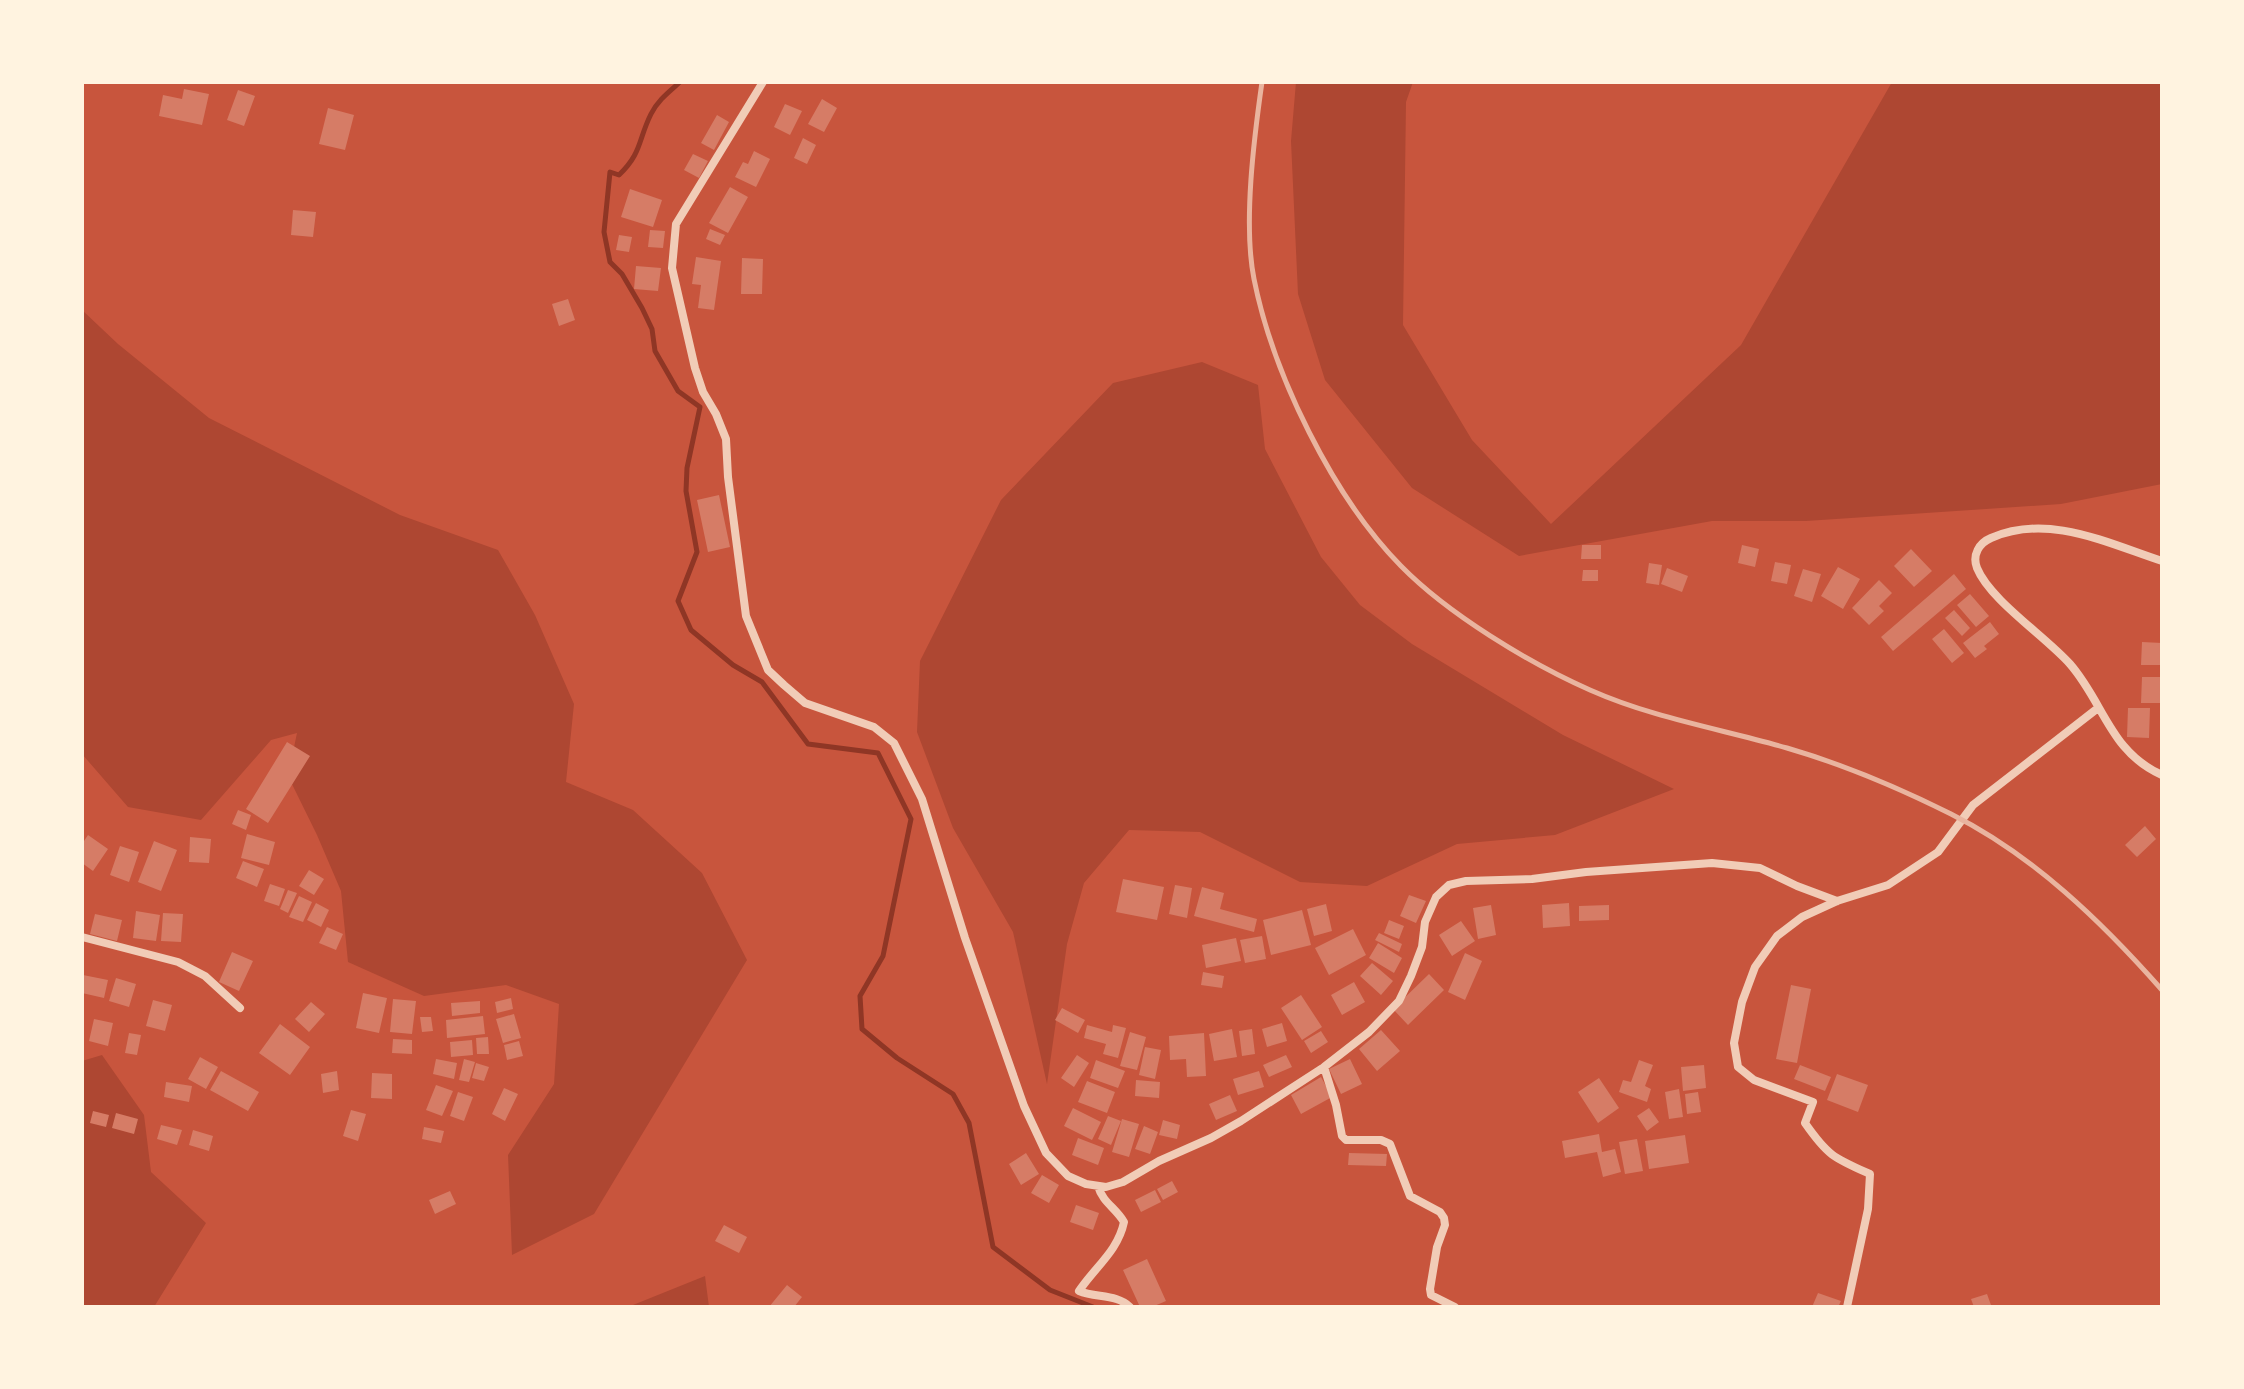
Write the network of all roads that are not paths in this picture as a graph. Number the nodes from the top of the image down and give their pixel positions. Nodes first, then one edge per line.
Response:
1 (763, 82) edge
2 (2162, 561) edge
3 (2098, 708) junction
4 (2162, 775) edge
5 (1837, 901) junction
6 (82, 937) edge
7 (240, 1008) dead end
8 (1324, 1067) junction
9 (1098, 1186) junction
10 (1130, 1307) edge
11 (1455, 1307) edge
12 (1847, 1307) edge

1 - 9 street
2 - 3 street
3 - 4 street
3 - 5 street
5 - 8 street
5 - 12 street
6 - 7 street
8 - 9 street
8 - 11 street
9 - 10 street

